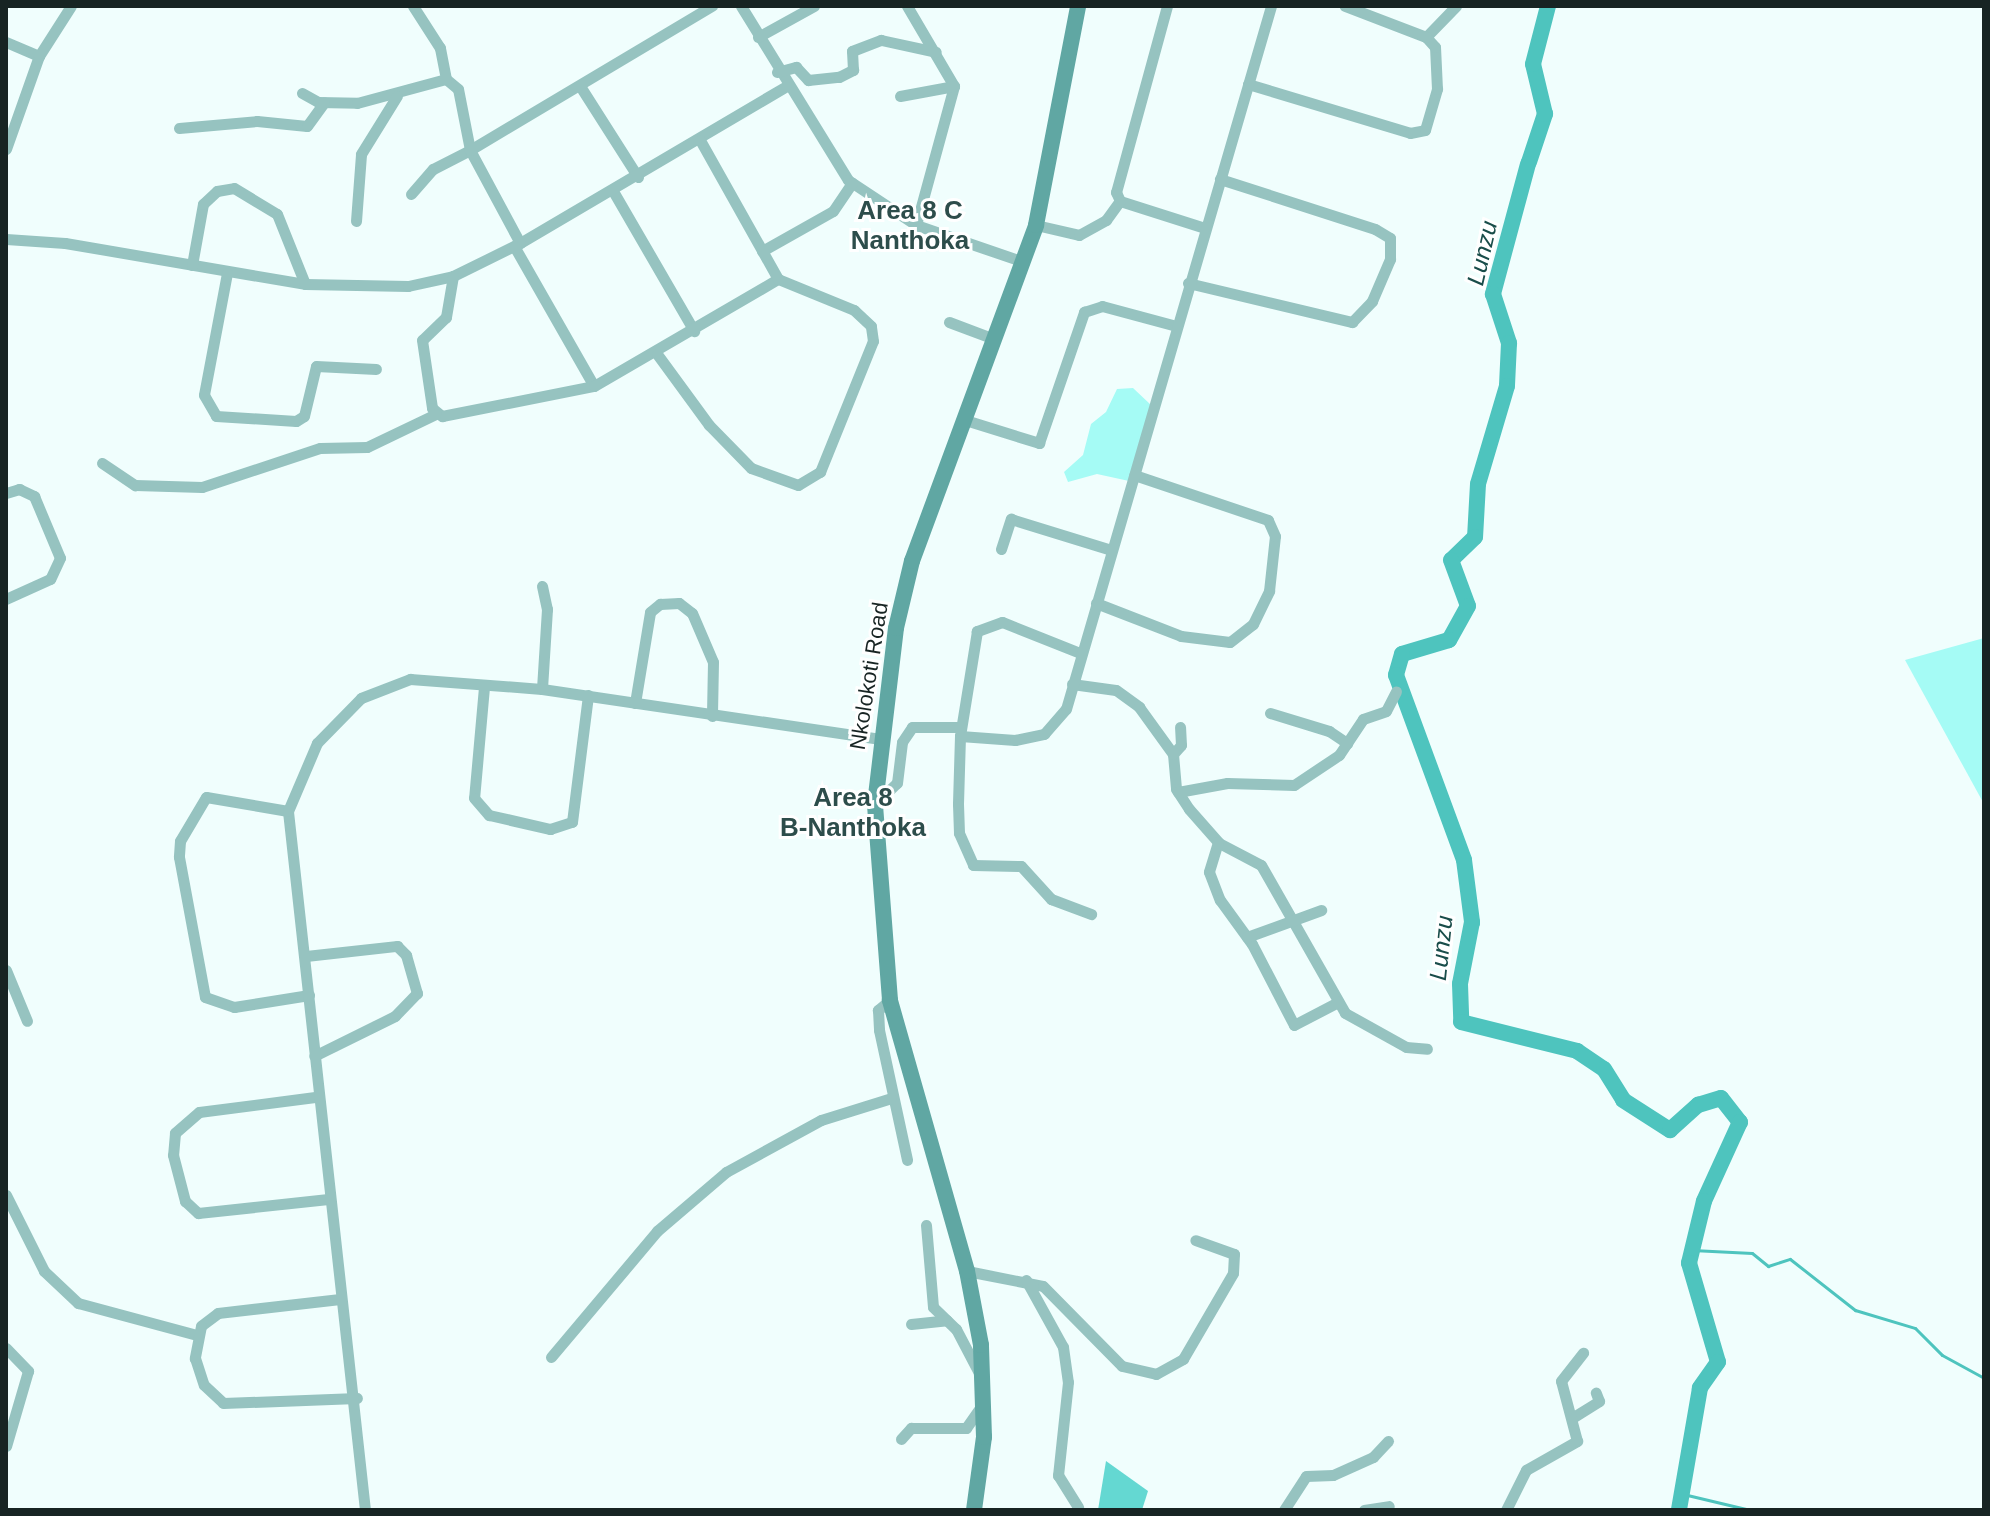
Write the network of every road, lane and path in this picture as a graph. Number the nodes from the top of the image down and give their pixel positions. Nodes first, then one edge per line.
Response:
1 (71, 6) edge
2 (433, 6) edge
3 (712, 6) edge
4 (741, 6) edge
5 (814, 6) edge
6 (907, 6) edge
7 (1078, 6) edge
8 (1167, 6) edge
9 (1271, 6) edge
10 (1345, 6) edge
11 (1456, 6) edge
12 (416, 9) edge
13 (758, 37) junction
14 (1426, 37) junction
15 (6, 42) edge
16 (936, 52) junction
17 (39, 56) junction
18 (777, 72) junction
19 (446, 79) junction
20 (1248, 84) junction
21 (580, 86) junction
22 (954, 86) junction
23 (785, 87) junction
24 (302, 93) dead end
25 (397, 96) junction
26 (900, 96) dead end
27 (324, 103) junction
28 (179, 128) dead end
29 (700, 140) junction
30 (6, 148) edge
31 (470, 150) junction
32 (638, 177) junction
33 (1220, 179) junction
34 (852, 183) junction
35 (613, 191) junction
36 (411, 194) dead end
37 (1120, 201) junction
38 (356, 221) dead end
39 (916, 225) junction
40 (1036, 225) junction
41 (1205, 228) junction
42 (6, 239) edge
43 (517, 245) junction
44 (762, 251) junction
45 (1024, 262) junction
46 (192, 265) junction
47 (227, 273) junction
48 (453, 276) junction
49 (778, 279) junction
50 (1188, 283) junction
51 (305, 284) junction
52 (949, 322) dead end
53 (1176, 326) junction
54 (694, 331) junction
55 (994, 339) junction
56 (657, 354) junction
57 (376, 369) dead end
58 (594, 386) junction
59 (436, 414) junction
60 (962, 419) junction
61 (102, 463) dead end
62 (1134, 475) junction
63 (6, 493) edge
64 (1001, 549) dead end
65 (1111, 550) junction
66 (542, 586) dead end
67 (6, 599) edge
68 (1096, 603) junction
69 (1080, 653) junction
70 (1072, 684) junction
71 (484, 687) junction
72 (542, 689) junction
73 (1396, 691) dead end
74 (588, 695) junction
75 (635, 703) junction
76 (1270, 713) dead end
77 (712, 716) junction
78 (1180, 727) dead end
79 (960, 732) junction
80 (880, 739) junction
81 (1347, 743) junction
82 (1173, 754) junction
83 (1178, 792) junction
84 (875, 804) junction
85 (288, 811) junction
86 (1218, 842) junction
87 (1321, 910) dead end
88 (1091, 914) dead end
89 (1293, 918) junction
90 (1247, 937) junction
91 (306, 956) junction
92 (6, 970) edge
93 (309, 995) junction
94 (890, 1000) junction
95 (1338, 1002) junction
96 (27, 1021) dead end
97 (1427, 1049) dead end
98 (314, 1056) junction
99 (315, 1097) junction
100 (891, 1098) junction
101 (907, 1160) dead end
102 (6, 1195) edge
103 (328, 1199) junction
104 (926, 1225) dead end
105 (1195, 1240) dead end
106 (967, 1271) junction
107 (1026, 1280) junction
108 (340, 1299) junction
109 (947, 1320) junction
110 (911, 1324) dead end
111 (197, 1335) junction
112 (6, 1348) edge
113 (1583, 1353) dead end
114 (551, 1357) dead end
115 (983, 1381) junction
116 (1596, 1393) dead end
117 (357, 1398) junction
118 (984, 1403) junction
119 (1572, 1418) junction
120 (901, 1439) dead end
121 (1388, 1441) dead end
122 (6, 1446) edge
123 (1389, 1506) dead end
124 (1078, 1507) dead end
125 (365, 1510) edge
126 (974, 1510) edge
127 (1284, 1510) edge
128 (1364, 1510) edge
129 (1506, 1510) edge

1 - 17 street
2 - 12 street
3 - 21 street
4 - 13 street
5 - 13 street
6 - 16 street
7 - 40 main road, Nkolokoti Road
8 - 37 street
9 - 20 street
10 - 14 street
11 - 14 street
12 - 19 street
13 - 18 street
14 - 20 street
15 - 17 street
16 - 18 street
16 - 22 street
17 - 30 street
18 - 23 street
19 - 25 street
19 - 31 street
20 - 33 street
21 - 31 street
21 - 32 street
22 - 26 street
22 - 39 street
23 - 29 street
23 - 34 street
24 - 27 street
25 - 27 street
25 - 38 street
27 - 28 street
29 - 32 street
29 - 44 street
31 - 36 street
31 - 43 street
32 - 35 street
33 - 41 street
33 - 50 street
34 - 39 street
34 - 44 street
35 - 43 street
35 - 54 street
37 - 40 street
37 - 41 street
39 - 45 street
40 - 45 main road, Nkolokoti Road
41 - 50 street
42 - 46 street
43 - 48 street
43 - 58 street
44 - 49 street
45 - 55 main road, Nkolokoti Road
46 - 47 street
46 - 51 street
47 - 51 street
47 - 57 street
48 - 51 street
48 - 59 street
49 - 54 street
49 - 56 street
50 - 53 street
52 - 55 street
53 - 60 street
53 - 62 street
54 - 56 street
55 - 60 main road, Nkolokoti Road
56 - 58 street
58 - 59 street
59 - 61 street
60 - 80 main road, Nkolokoti Road
62 - 65 street
62 - 68 street
63 - 67 street
64 - 65 street
65 - 68 street
66 - 72 street
68 - 69 street
69 - 70 street
69 - 79 street
70 - 79 street
70 - 82 street
71 - 72 street
71 - 74 street
71 - 85 street
72 - 74 street
73 - 81 street
74 - 75 street
75 - 77 street
75 - 77 street
76 - 81 street
77 - 80 street
78 - 82 street
79 - 84 street
79 - 88 street
80 - 84 main road, Nkolokoti Road
81 - 83 street
82 - 83 street
83 - 86 street
84 - 94 main road, Nkolokoti Road
85 - 91 street
85 - 93 street
86 - 89 street
86 - 90 street
87 - 89 street
89 - 90 street
89 - 95 street
90 - 95 street
91 - 93 street
91 - 98 street
92 - 96 street
93 - 98 street
94 - 100 street
94 - 106 main road, Nkolokoti Road
95 - 97 street
98 - 99 street
99 - 103 street
99 - 103 street
100 - 101 street
100 - 114 street
102 - 111 street
103 - 108 street
104 - 109 street
105 - 107 street
106 - 107 street
106 - 115 main road, Nkolokoti Road
107 - 124 street
108 - 111 street
108 - 117 street
109 - 110 street
109 - 115 street
111 - 117 street
112 - 122 street
113 - 119 street
115 - 118 main road, Nkolokoti Road
116 - 119 street
117 - 125 street
118 - 120 street
118 - 126 main road, Nkolokoti Road
119 - 129 street
121 - 127 street
123 - 128 street

